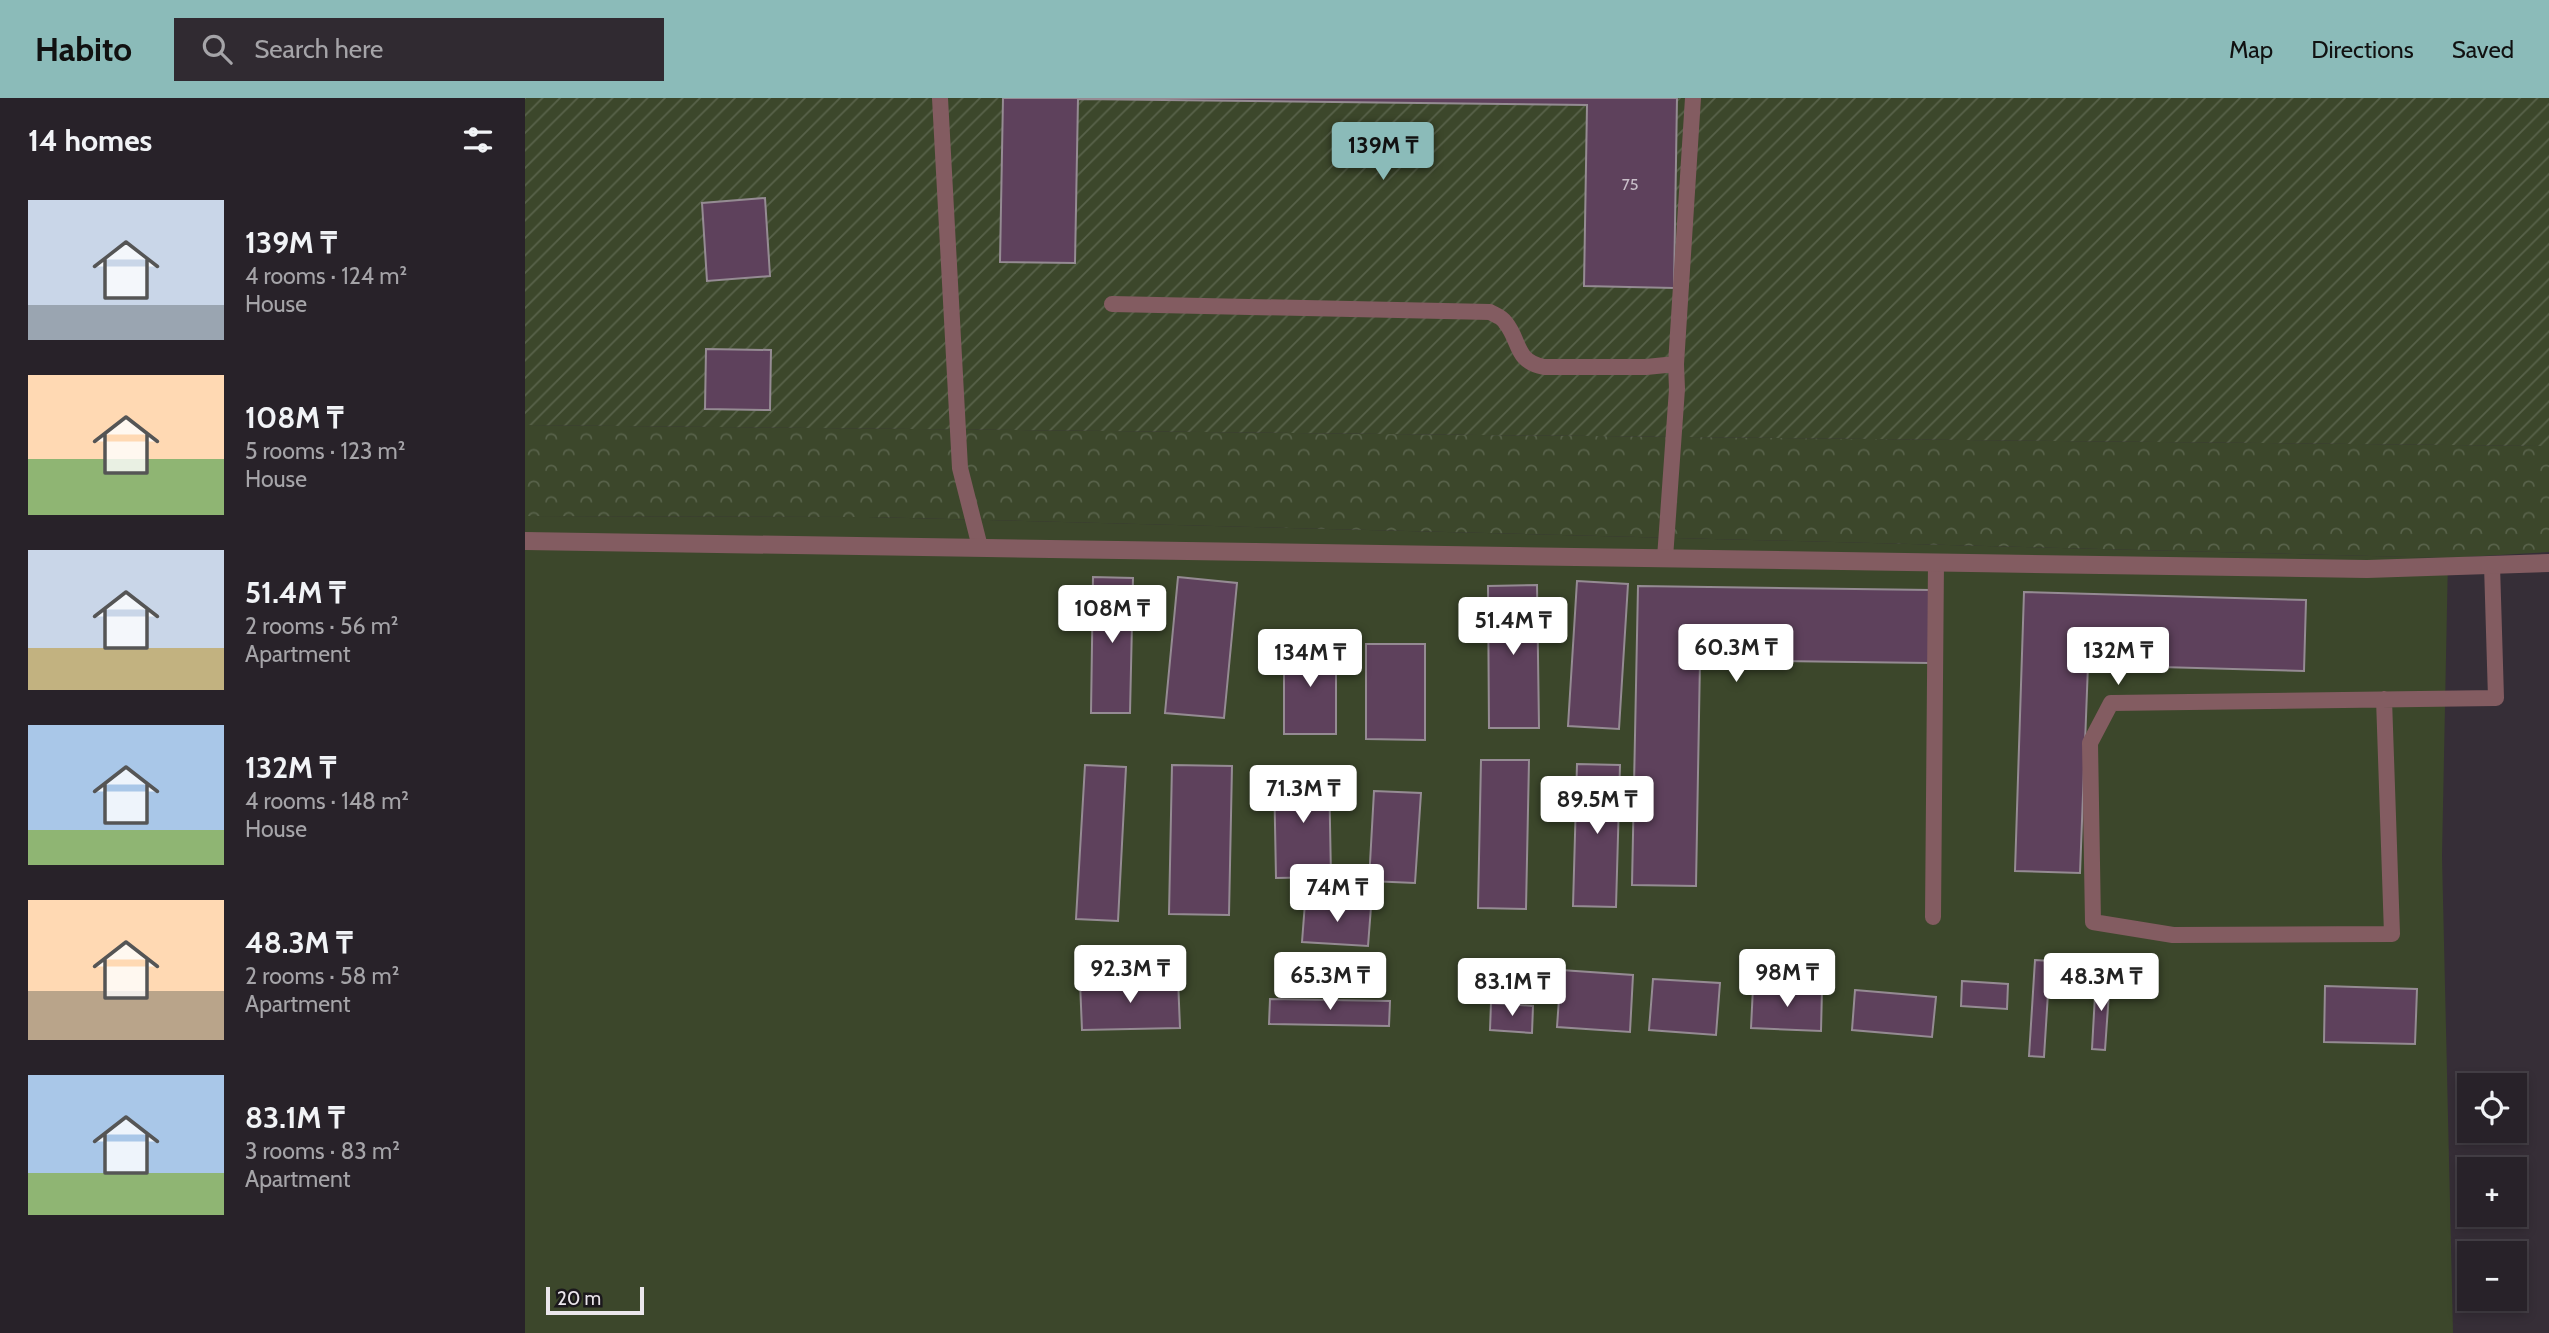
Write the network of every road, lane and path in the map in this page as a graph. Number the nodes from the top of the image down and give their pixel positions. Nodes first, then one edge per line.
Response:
1 (940, 98) edge
2 (1693, 98) edge
3 (1112, 304) dead end
4 (1676, 364) junction
5 (525, 541) edge
6 (980, 547) junction
7 (1665, 558) junction
8 (1936, 562) junction
9 (2549, 563) edge
10 (2492, 565) junction
11 (2384, 699) junction
12 (1933, 917) dead end

1 - 6 lane
2 - 4 lane
3 - 4 lane
4 - 7 lane
5 - 6 street
6 - 7 street
7 - 8 street
8 - 10 street
8 - 12 lane
9 - 10 street
10 - 11 lane
11 - 11 lane

